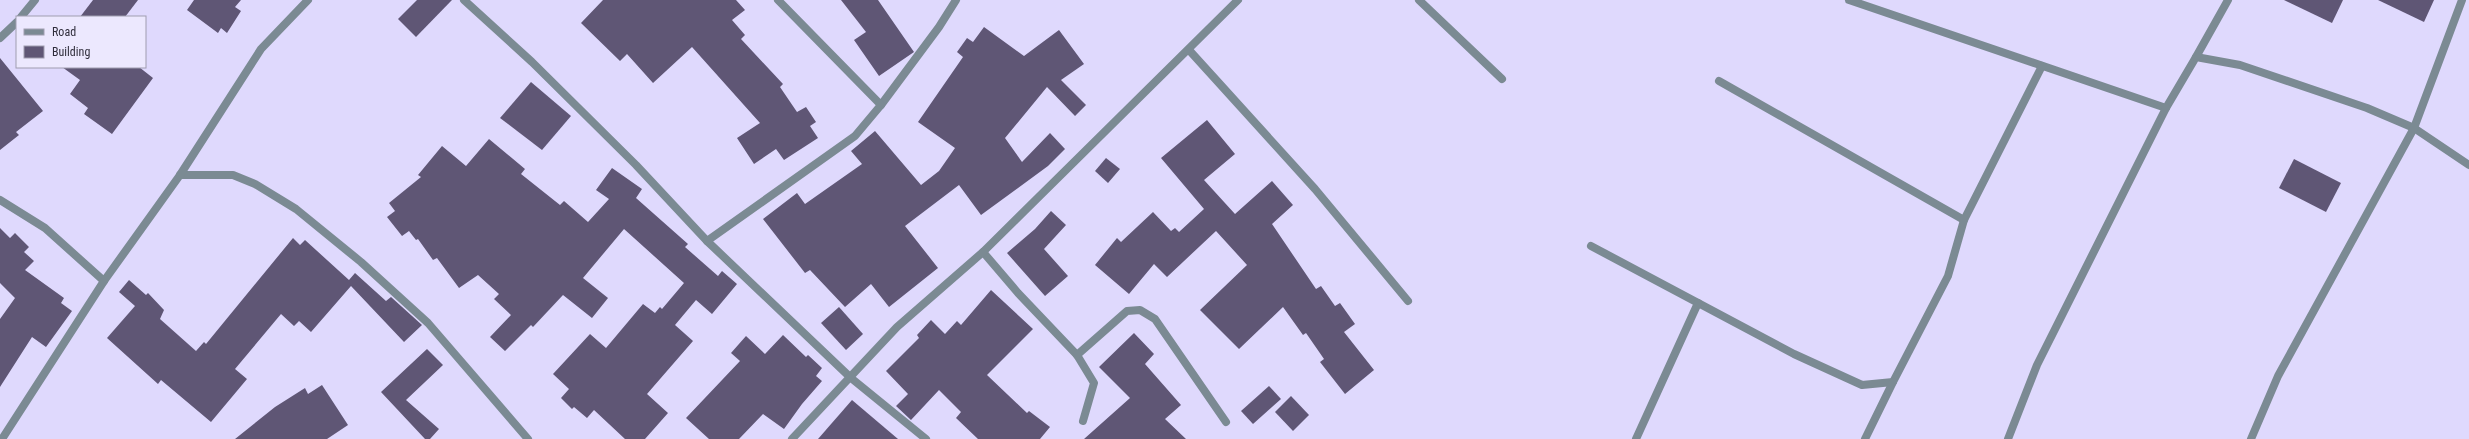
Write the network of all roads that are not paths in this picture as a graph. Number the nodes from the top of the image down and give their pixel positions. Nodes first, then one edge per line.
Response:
1 (35, 0) edge
2 (308, 0) edge
3 (464, 0) edge
4 (778, 0) edge
5 (956, 0) edge
6 (1238, 0) edge
7 (1419, 0) edge
8 (1849, 0) edge
9 (2228, 0) edge
10 (2462, 0) edge
11 (22, 16) edge
12 (16, 23) edge
13 (0, 38) edge
14 (1189, 50) junction
15 (2196, 57) junction
16 (2042, 66) junction
17 (1502, 79) dead end
18 (1718, 81) dead end
19 (881, 105) junction
20 (2166, 108) junction
21 (2414, 128) junction
22 (2469, 165) edge
23 (180, 175) junction
24 (0, 200) edge
25 (1964, 220) junction
26 (707, 241) junction
27 (1591, 246) dead end
28 (984, 252) junction
29 (104, 281) junction
30 (1408, 301) dead end
31 (1698, 303) junction
32 (1077, 355) junction
33 (851, 378) junction
34 (1893, 382) junction
35 (1084, 421) dead end
36 (1226, 422) dead end
37 (2, 439) edge
38 (528, 439) edge
39 (792, 439) edge
40 (926, 439) edge
41 (1636, 439) edge
42 (1865, 439) edge
43 (2008, 439) edge
44 (2250, 439) edge

1 - 11 street
2 - 23 street
3 - 26 street
4 - 19 street
5 - 19 street
6 - 14 street
7 - 17 street
8 - 16 street
9 - 15 street
10 - 21 street
12 - 13 street
14 - 28 street
14 - 30 street
15 - 20 street
15 - 21 street
16 - 20 street
16 - 25 street
18 - 25 street
19 - 26 street
20 - 43 street
21 - 22 street
21 - 44 street
23 - 29 street
23 - 38 street
24 - 29 street
25 - 34 street
26 - 33 street
27 - 31 street
28 - 32 street
28 - 33 street
29 - 37 street
31 - 34 street
31 - 41 street
32 - 35 street
32 - 36 street
33 - 39 street
33 - 40 street
34 - 42 street

